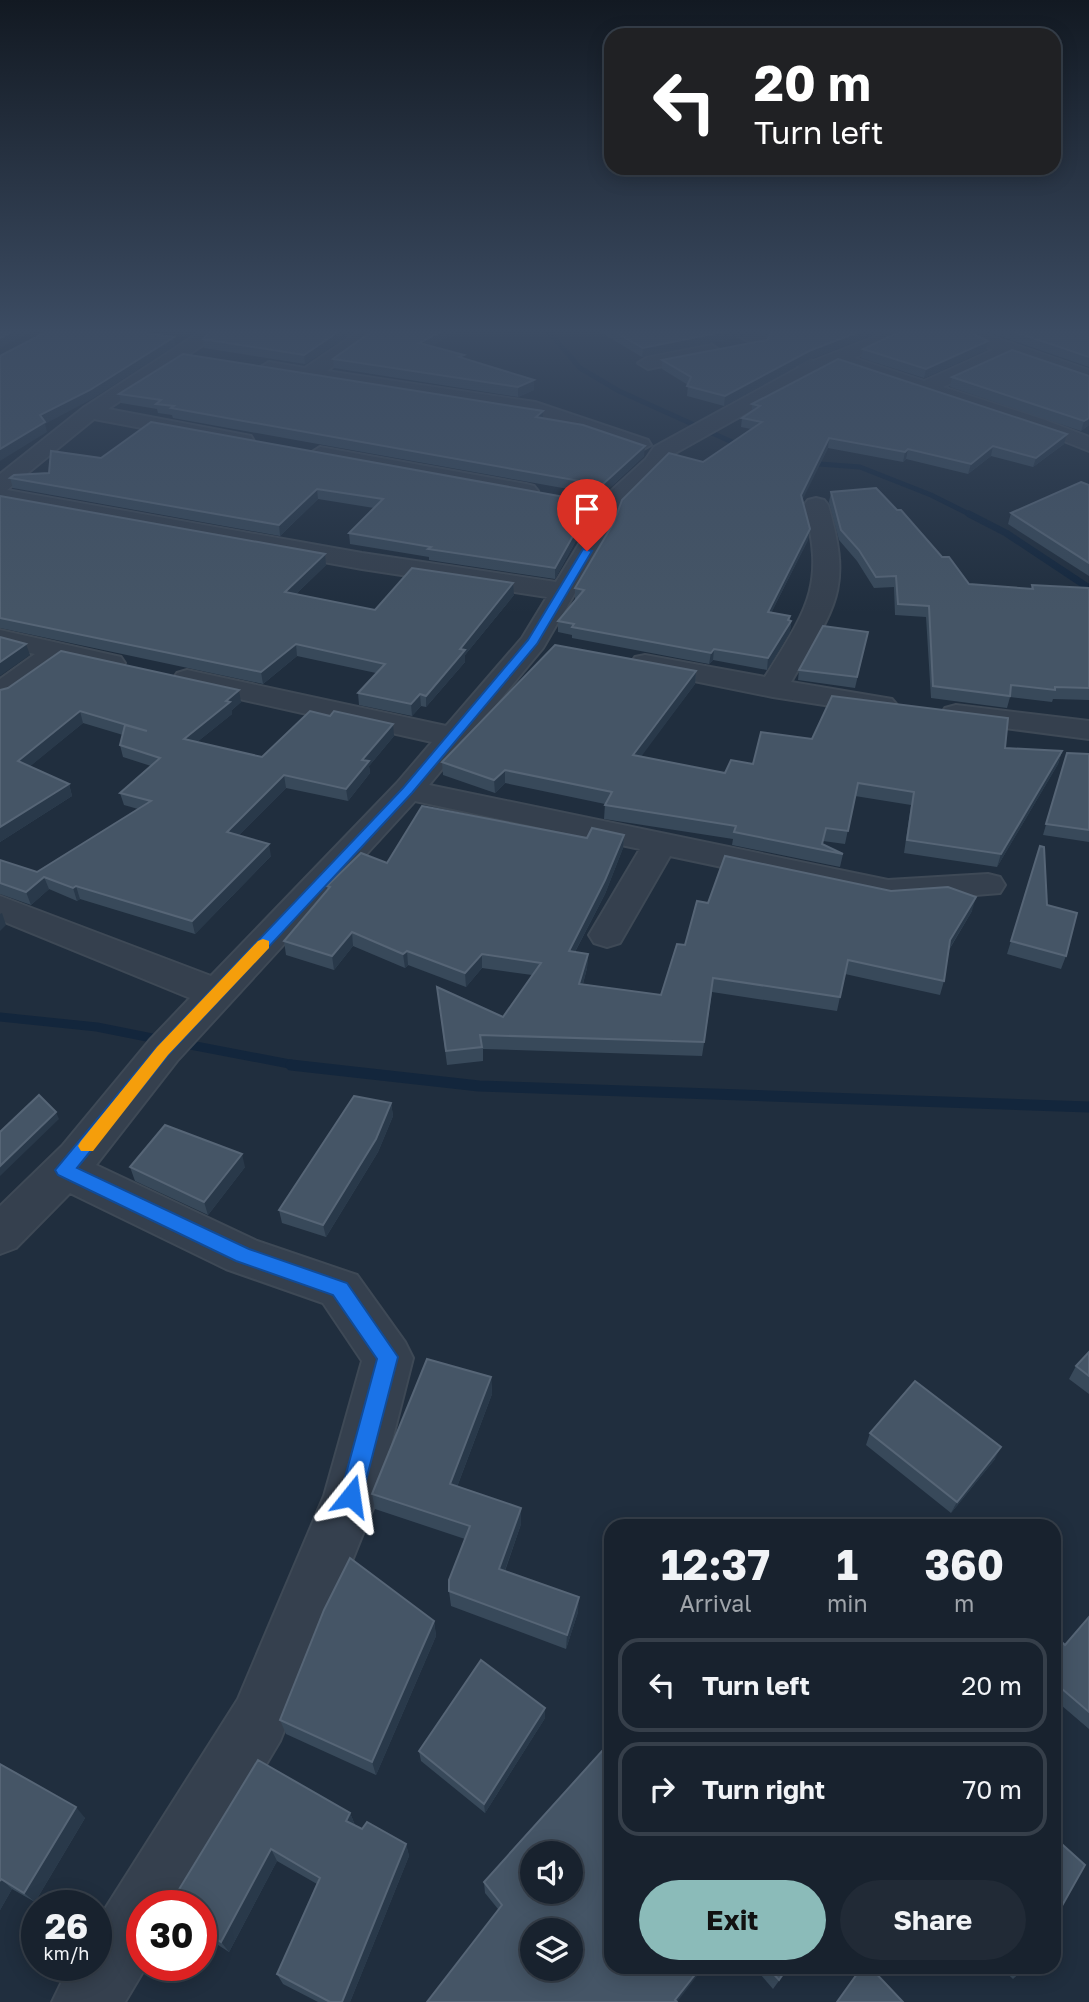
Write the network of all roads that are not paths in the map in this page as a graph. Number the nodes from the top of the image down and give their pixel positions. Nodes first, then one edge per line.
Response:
1 (73, 425) edge
2 (164, 425) edge
3 (596, 425) edge
4 (712, 425) edge
5 (1039, 425) edge
6 (260, 443) edge
7 (1089, 445) edge
8 (672, 447) junction
9 (299, 450) edge
10 (0, 485) edge
11 (0, 496) edge
12 (554, 496) edge
13 (816, 505) dead end
14 (562, 591) junction
15 (0, 638) edge
16 (57, 652) junction
17 (624, 659) edge
18 (773, 688) junction
19 (0, 692) edge
20 (1089, 730) edge
21 (452, 737) junction
22 (408, 790) junction
23 (661, 842) junction
24 (988, 885) dead end
25 (0, 907) edge
26 (607, 935) dead end
27 (218, 994) junction
28 (64, 1170) junction
29 (0, 1235) edge
30 (155, 1890) edge
31 (126, 1937) edge
32 (86, 2002) edge

1 - 10 street
2 - 6 street
3 - 8 street
4 - 8 street
5 - 7 street
8 - 14 street
9 - 12 street
11 - 14 street
13 - 18 street
14 - 21 street
15 - 16 street
16 - 19 street
16 - 21 street
17 - 18 street
18 - 20 street
21 - 22 street
22 - 23 street
22 - 27 street
23 - 24 street
23 - 26 street
25 - 27 street
27 - 28 street
28 - 29 street
28 - 30 street
31 - 32 street

